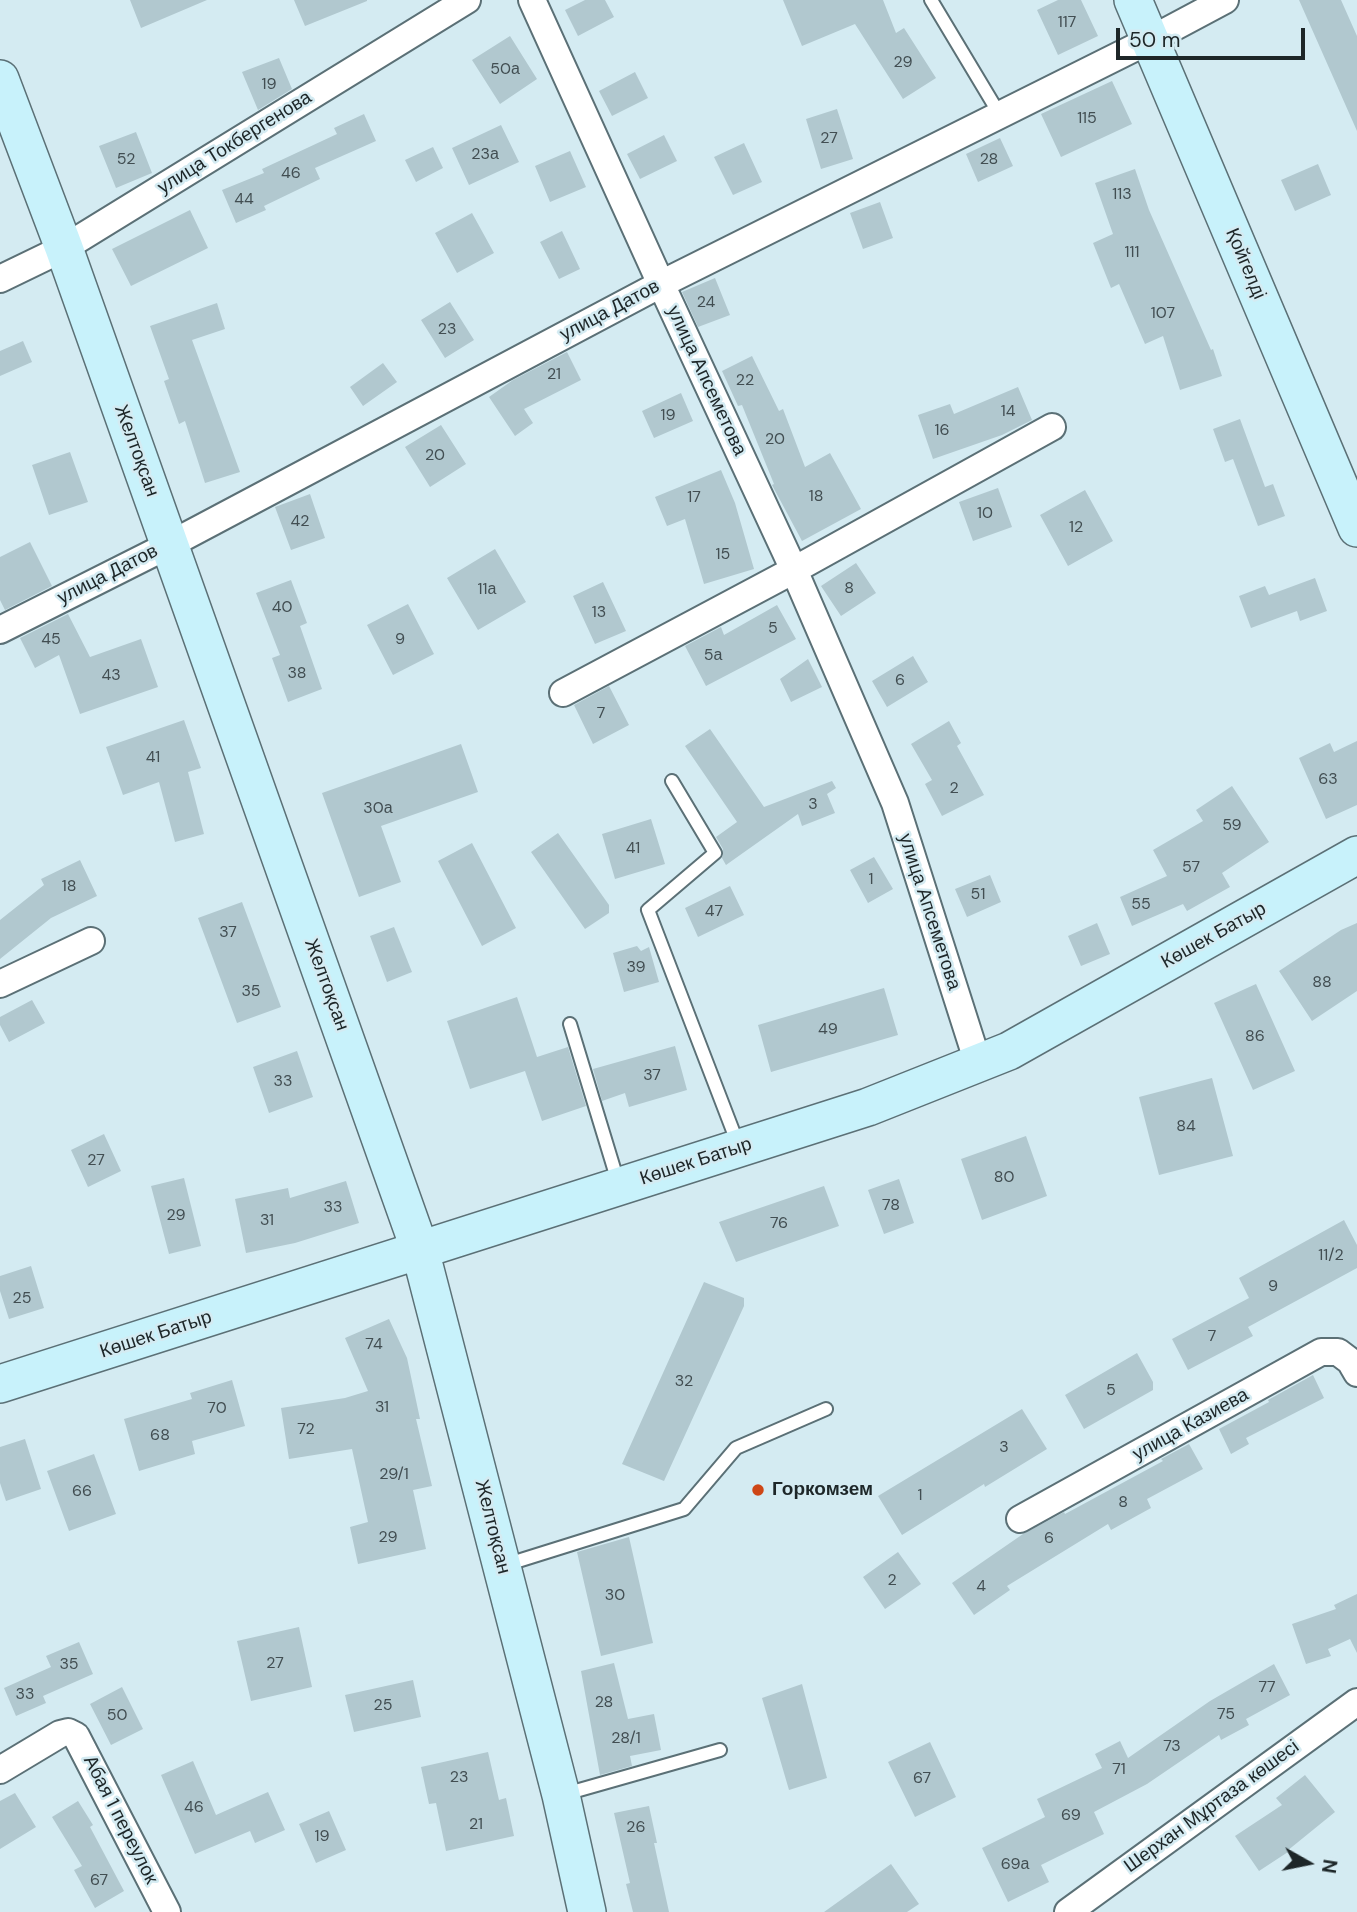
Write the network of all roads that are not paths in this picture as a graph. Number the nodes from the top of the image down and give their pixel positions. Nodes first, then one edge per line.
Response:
1 (467, 0) edge
2 (532, 0) edge
3 (931, 0) edge
4 (1133, 0) edge
5 (1224, 0) edge
6 (1150, 40) junction
7 (0, 79) edge
8 (1000, 115) junction
9 (64, 248) junction
10 (0, 279) edge
11 (661, 284) junction
12 (1052, 427) dead end
13 (1357, 528) edge
14 (169, 545) junction
15 (794, 570) junction
16 (0, 631) edge
17 (563, 693) dead end
18 (672, 781) dead end
19 (1357, 855) edge
20 (91, 941) dead end
21 (0, 985) edge
22 (570, 1024) dead end
23 (978, 1063) junction
24 (739, 1148) junction
25 (619, 1187) junction
26 (421, 1250) junction
27 (1357, 1373) edge
28 (0, 1384) edge
29 (827, 1409) dead end
30 (1020, 1519) dead end
31 (502, 1566) junction
32 (1357, 1702) edge
33 (720, 1750) dead end
34 (0, 1770) edge
35 (561, 1795) junction
36 (167, 1912) edge
37 (587, 1912) edge
38 (1068, 1912) edge

1 - 9 street, улица Токбергенова
2 - 11 street, улица Апсеметова
3 - 8 lane
4 - 6 street, Қойгелді
5 - 6 street, улица Датов
6 - 8 street, улица Датов
6 - 13 street, Қойгелді
7 - 9 street, Желтоқсан
8 - 11 street, улица Датов
9 - 10 street, улица Токбергенова
9 - 14 street, Желтоқсан
11 - 14 street, улица Датов
11 - 15 street, улица Апсеметова
12 - 15 street
14 - 16 street, улица Датов
14 - 26 street, Желтоқсан
15 - 17 street
15 - 23 street, улица Апсеметова
18 - 24 lane
19 - 23 street, Көшек Батыр
20 - 21 street
22 - 25 lane
23 - 24 street, Көшек Батыр
24 - 25 street, Көшек Батыр
25 - 26 street, Көшек Батыр
26 - 28 street, Көшек Батыр
26 - 31 street, Желтоқсан
27 - 30 street, улица Казиева
29 - 31 lane
31 - 35 street, Желтоқсан
32 - 38 street, Шерхан Мұртаза көшесі
33 - 35 lane
34 - 36 street, Абая 1 переулок
35 - 37 street, Желтоқсан

